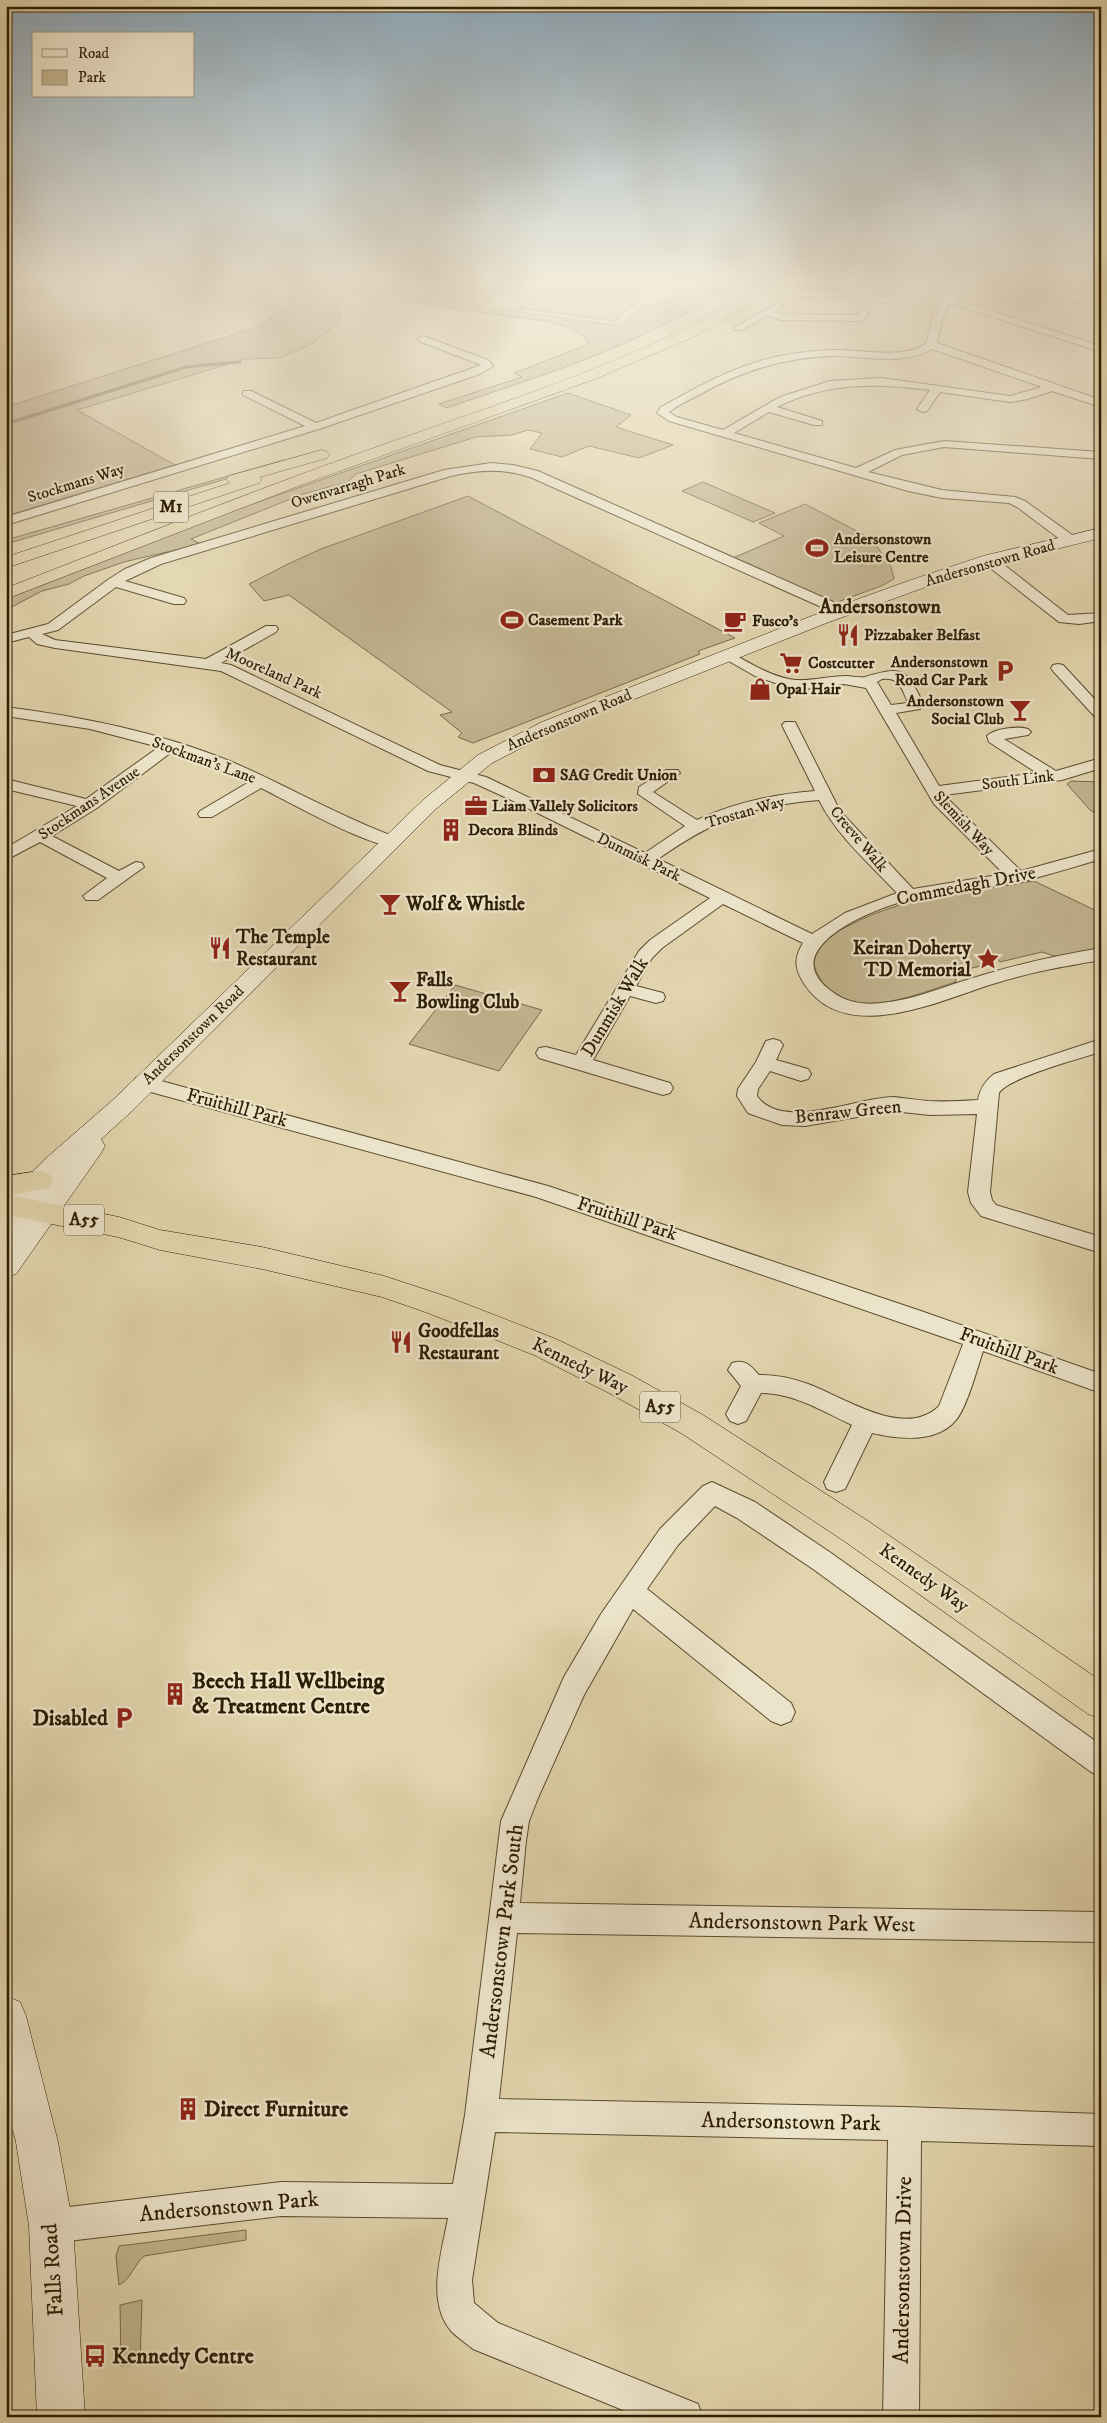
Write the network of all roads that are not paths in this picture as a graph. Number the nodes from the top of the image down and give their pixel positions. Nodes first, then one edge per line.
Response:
1 (253, 396) edge
2 (404, 396) edge
3 (503, 396) edge
4 (532, 396) edge
5 (690, 396) edge
6 (794, 396) edge
7 (931, 396) edge
8 (988, 396) edge
9 (1027, 396) edge
10 (1078, 396) edge
11 (1101, 404) edge
12 (769, 408) junction
13 (923, 409) dead end
14 (818, 423) dead end
15 (315, 426) junction
16 (724, 434) junction
17 (336, 452) junction
18 (1101, 456) edge
19 (328, 469) junction
20 (856, 473) junction
21 (6, 521) edge
22 (1101, 533) edge
23 (1070, 540) junction
24 (6, 546) edge
25 (989, 560) junction
26 (6, 563) edge
27 (6, 574) edge
28 (114, 582) junction
29 (6, 594) edge
30 (179, 601) dead end
31 (842, 611) junction
32 (1101, 617) edge
33 (271, 629) dead end
34 (32, 633) junction
35 (6, 638) edge
36 (727, 656) junction
37 (208, 664) junction
38 (1058, 668) dead end
39 (866, 682) junction
40 (6, 710) edge
41 (888, 710) junction
42 (1101, 715) edge
43 (790, 725) dead end
44 (1023, 732) dead end
45 (170, 746) junction
46 (1101, 762) edge
47 (672, 773) dead end
48 (463, 776) junction
49 (1052, 776) junction
50 (261, 781) junction
51 (6, 784) edge
52 (934, 792) junction
53 (823, 795) junction
54 (91, 805) junction
55 (206, 814) dead end
56 (696, 826) junction
57 (41, 836) junction
58 (392, 842) junction
59 (1101, 854) edge
60 (6, 855) edge
61 (646, 860) junction
62 (136, 867) dead end
63 (119, 878) junction
64 (1018, 878) junction
65 (909, 895) junction
66 (92, 896) dead end
67 (722, 897) junction
68 (814, 942) junction
69 (1101, 954) edge
70 (625, 989) junction
71 (656, 997) dead end
72 (773, 1045) dead end
73 (1101, 1045) edge
74 (546, 1053) dead end
75 (765, 1063) junction
76 (581, 1064) junction
77 (801, 1074) dead end
78 (143, 1084) junction
79 (663, 1088) dead end
80 (123, 1105) junction
81 (986, 1107) junction
82 (39, 1181) joint
83 (16, 1214) edge
84 (1101, 1245) edge
85 (6, 1266) edge
86 (976, 1340) junction
87 (1101, 1384) edge
88 (738, 1414) dead end
89 (866, 1420) junction
90 (836, 1482) dead end
91 (630, 1591) junction
92 (1101, 1702) edge
93 (781, 1712) dead end
94 (1101, 1762) edge
95 (504, 1918) junction
96 (1101, 1927) edge
97 (6, 2016) edge
98 (481, 2115) junction
99 (905, 2123) junction
100 (1101, 2130) edge
101 (468, 2201) junction
102 (52, 2226) junction
103 (61, 2417) edge
104 (685, 2417) edge
105 (901, 2417) edge

1 - 15 street
2 - 15 street, Stockmans Way
3 - 17 highway, M1
4 - 19 highway, M1
5 - 16 street
6 - 12 street
7 - 13 street
8 - 9 street
10 - 11 street
12 - 14 street
12 - 16 street
15 - 21 street, Stockmans Way
16 - 20 street
17 - 24 highway, M1
17 - 26 highway, M1
18 - 20 street
19 - 27 highway, M1
19 - 29 highway
20 - 23 street
22 - 23 main road, Andersonstown Road
23 - 25 main road, Andersonstown Road
25 - 31 main road, Andersonstown Road
25 - 32 street
28 - 30 street
28 - 31 street, Owenvarragh Park
28 - 34 street, Owenvarragh Park
31 - 36 main road, Andersonstown Road
33 - 37 street
34 - 35 street, Owenvarragh Park
34 - 37 street, Mooreland Park
36 - 39 street
36 - 48 main road, Andersonstown Road
37 - 48 street, Mooreland Park
38 - 42 street
39 - 41 street, Slemish Way
39 - 41 street
40 - 45 street, Stockman's Lane
41 - 52 street, Slemish Way
43 - 53 street, Creeve Walk
44 - 49 street
45 - 50 street, Stockman's Lane
45 - 54 street, Stockmans Avenue
46 - 49 street, South Link
47 - 56 street
48 - 58 main road, Andersonstown Road
48 - 61 street, Dunmisk Park
49 - 52 street, South Link
50 - 55 street
50 - 58 street, Stockman's Lane
51 - 54 street
52 - 64 street, Slemish Way
53 - 56 street, Trostan Way
53 - 65 street, Creeve Walk
54 - 57 street, Stockmans Avenue
56 - 61 street, Trostan Way
57 - 60 street, Stockmans Avenue
57 - 63 street
58 - 78 main road, Andersonstown Road
59 - 64 street, Commedagh Drive
61 - 67 street, Dunmisk Park
62 - 63 street
63 - 66 street
64 - 65 street, Commedagh Drive
65 - 68 street, Commedagh Drive
67 - 68 street, Dunmisk Park
67 - 70 street, Dunmisk Walk
68 - 69 street
70 - 71 street
70 - 76 street, Dunmisk Walk
72 - 75 street, Benraw Green
73 - 81 street
74 - 76 street, Dunmisk Walk
75 - 77 street
75 - 81 street, Benraw Green
76 - 79 street, Dunmisk Walk
78 - 80 main road, Andersonstown Road
78 - 86 street, Fruithill Park
80 - 82 main road, Andersonstown Road
80 - 83 main road, Andersonstown Road
81 - 84 street
82 - 83 highway
83 - 85 main road, Andersonstown Road
83 - 92 highway, Kennedy Way / A55
86 - 87 street, Fruithill Park
86 - 89 street
88 - 89 street
89 - 90 street
91 - 93 street
91 - 94 street, Andersonstown Park South
91 - 95 street, Andersonstown Park South
95 - 96 street, Andersonstown Park West
95 - 98 street, Andersonstown Park South
97 - 102 main road, Falls Road
98 - 99 street, Andersonstown Park
98 - 101 street, Andersonstown Park South
99 - 100 street, Andersonstown Park
99 - 105 street, Andersonstown Drive
101 - 102 street, Andersonstown Park
101 - 104 street, Andersonstown Park South
102 - 103 main road, Falls Road

